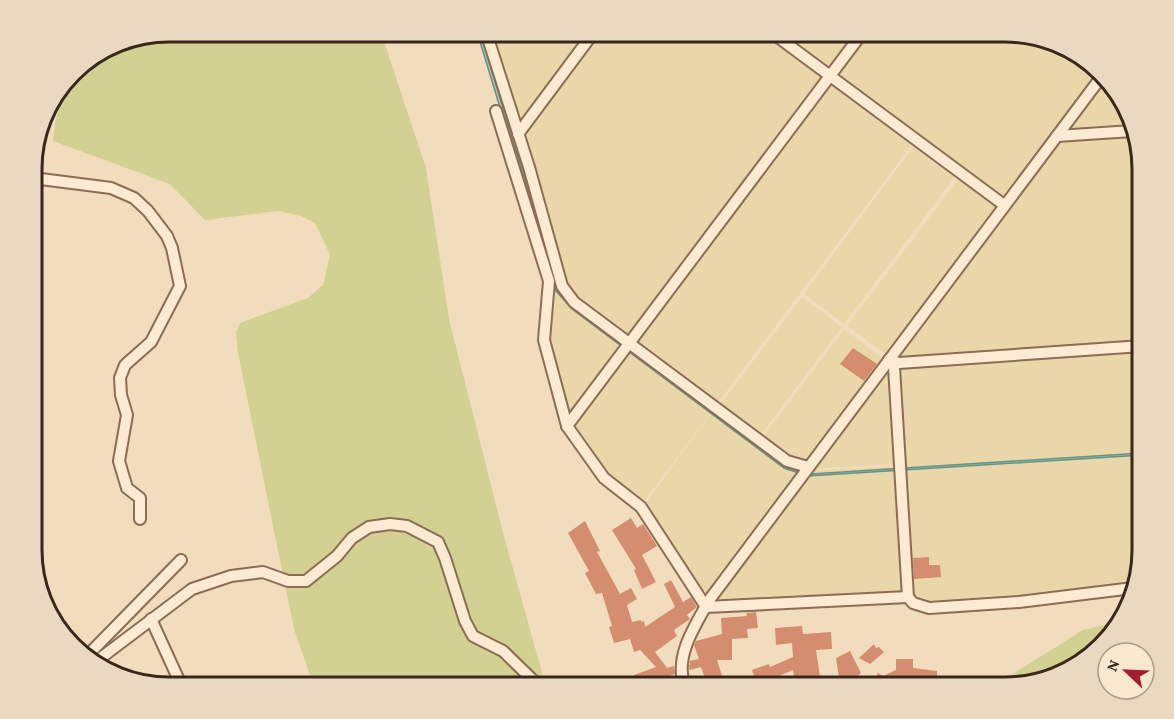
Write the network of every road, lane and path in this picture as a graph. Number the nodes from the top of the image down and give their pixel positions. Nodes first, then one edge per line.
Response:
1 (489, 42) edge
2 (587, 42) edge
3 (784, 42) edge
4 (856, 42) edge
5 (830, 76) junction
6 (1098, 82) edge
7 (496, 111) dead end
8 (1126, 131) edge
9 (518, 134) junction
10 (1057, 136) junction
11 (42, 179) edge
12 (1005, 205) junction
13 (629, 343) junction
14 (1132, 347) edge
15 (889, 360) junction
16 (567, 426) junction
17 (808, 467) junction
18 (141, 519) dead end
19 (181, 560) dead end
20 (1126, 589) edge
21 (908, 597) junction
22 (706, 607) junction
23 (151, 619) junction
24 (92, 651) edge
25 (101, 657) edge
26 (177, 677) edge
27 (530, 677) edge
28 (682, 677) edge

1 - 9 street
2 - 9 street
3 - 5 street
4 - 5 street
5 - 12 street
5 - 13 street
6 - 10 street
7 - 16 street
8 - 10 street
9 - 13 street
10 - 12 street
11 - 18 street
12 - 15 street
13 - 16 street
13 - 17 street
14 - 15 street
15 - 17 street
15 - 21 street
16 - 22 street
17 - 22 street
19 - 24 street
20 - 21 street
21 - 22 street
22 - 28 street
23 - 25 street
23 - 26 street
23 - 27 street

